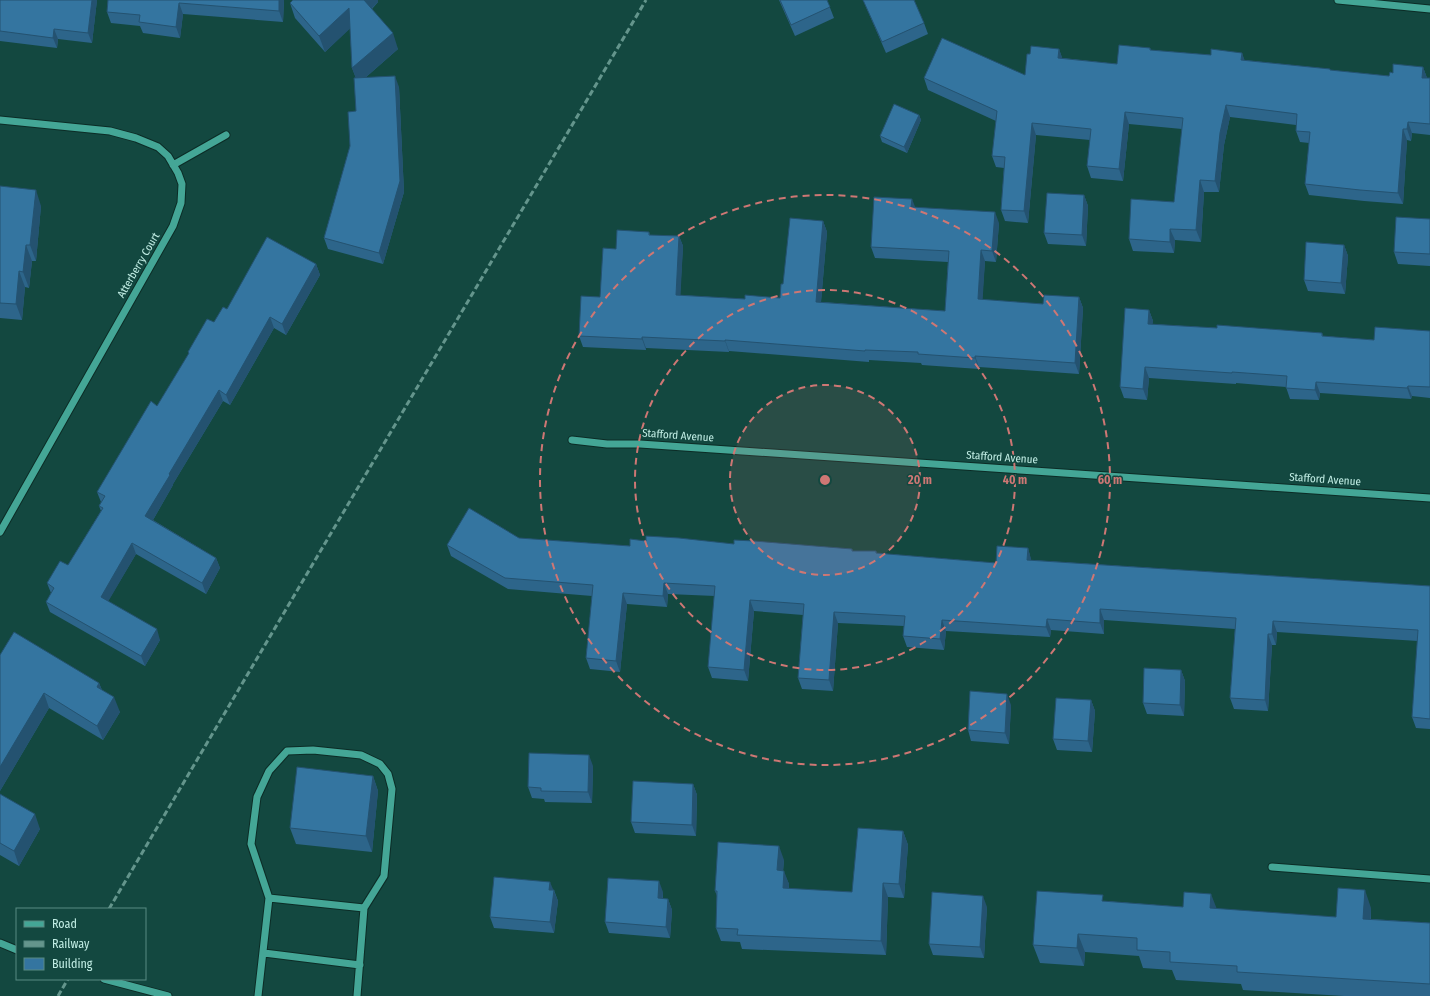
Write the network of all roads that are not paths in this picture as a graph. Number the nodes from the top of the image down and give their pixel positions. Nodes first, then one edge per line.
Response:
1 (1338, 0) edge
2 (1430, 9) edge
3 (0, 120) edge
4 (226, 134) dead end
5 (173, 165) junction
6 (572, 440) dead end
7 (1430, 498) edge
8 (0, 532) edge
9 (1272, 868) dead end
10 (1430, 879) edge
11 (269, 898) junction
12 (364, 908) junction
13 (0, 943) edge
14 (16, 950) edge
15 (264, 953) junction
16 (360, 965) junction
17 (108, 980) edge
18 (168, 996) edge
19 (258, 996) edge
20 (357, 996) edge

1 - 2 street
3 - 5 street, Atterberry Court
4 - 5 street
5 - 8 street, Atterberry Court
6 - 7 street, Stafford Avenue
9 - 10 street
11 - 12 street
11 - 12 street
11 - 15 street
12 - 16 street
13 - 14 street
15 - 16 street
15 - 19 street
16 - 20 street
17 - 18 street

